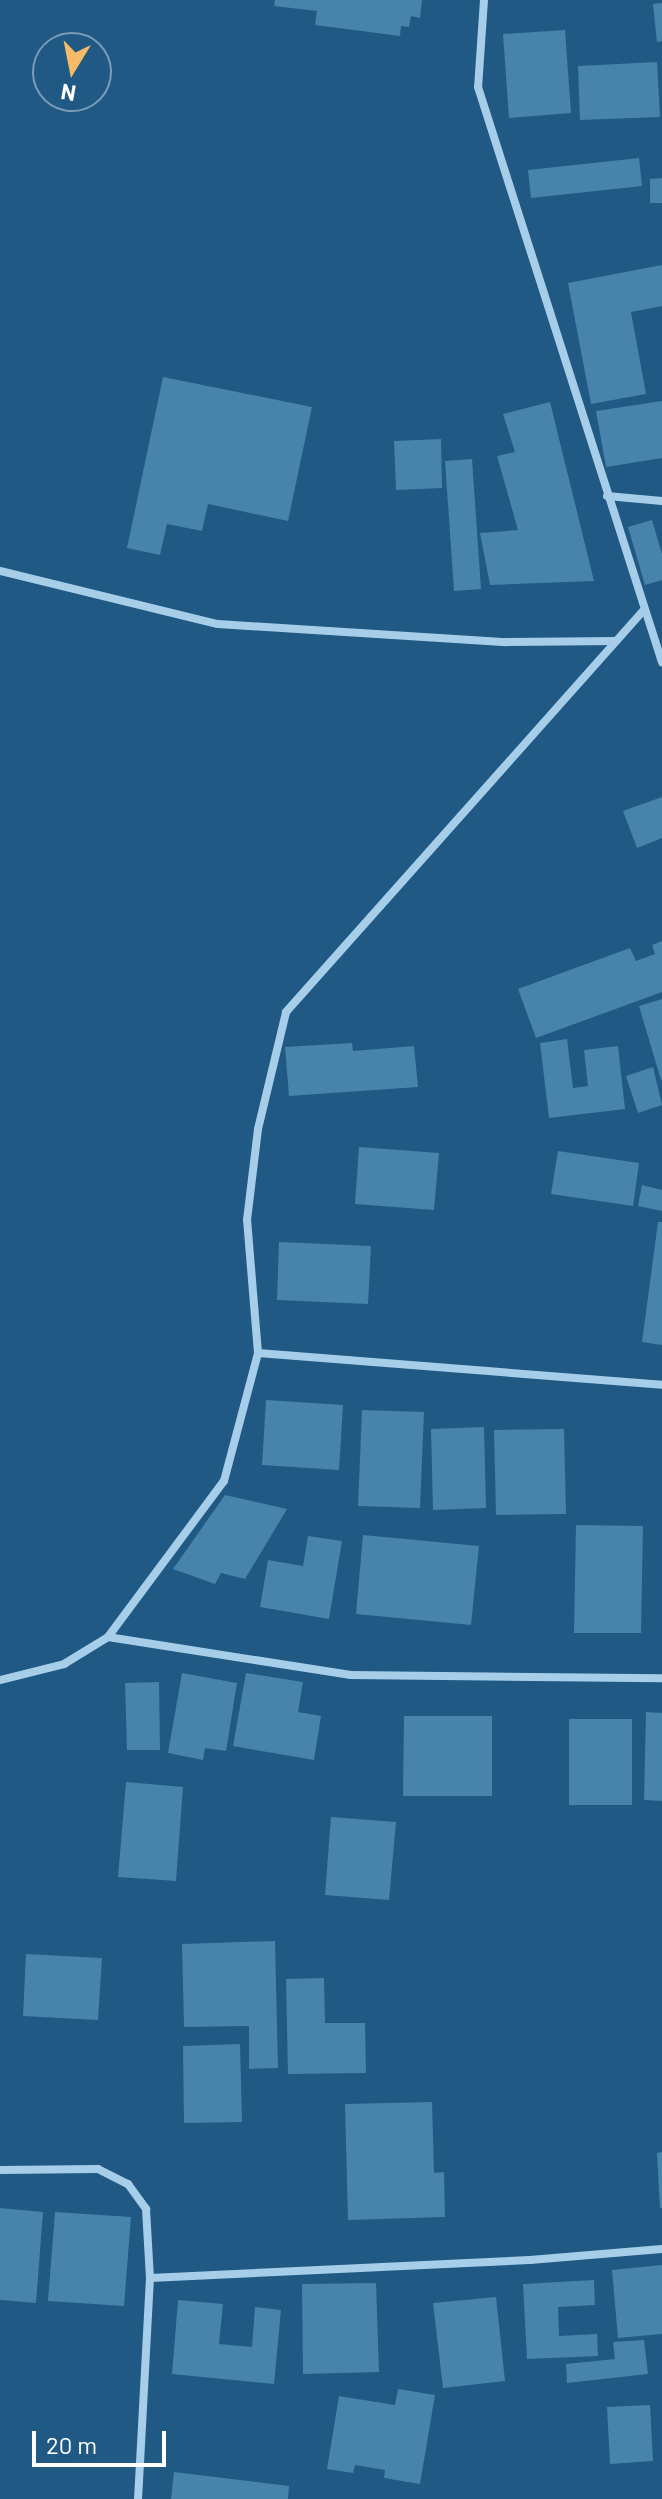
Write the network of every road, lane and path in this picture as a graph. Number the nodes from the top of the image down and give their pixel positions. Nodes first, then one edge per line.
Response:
1 (484, 0) edge
2 (607, 496) junction
3 (662, 501) edge
4 (0, 571) edge
5 (643, 611) junction
6 (616, 641) junction
7 (662, 662) edge
8 (258, 1353) junction
9 (662, 1385) edge
10 (108, 1637) junction
11 (662, 1678) edge
12 (0, 1680) edge
13 (0, 2170) edge
14 (662, 2249) edge
15 (150, 2278) junction
16 (138, 2499) edge

1 - 2 street
2 - 3 street
2 - 5 street
4 - 6 street
5 - 6 street
5 - 7 street
6 - 8 street
8 - 9 street
8 - 10 street
10 - 11 street
10 - 12 street
13 - 15 street
14 - 15 street
15 - 16 street

